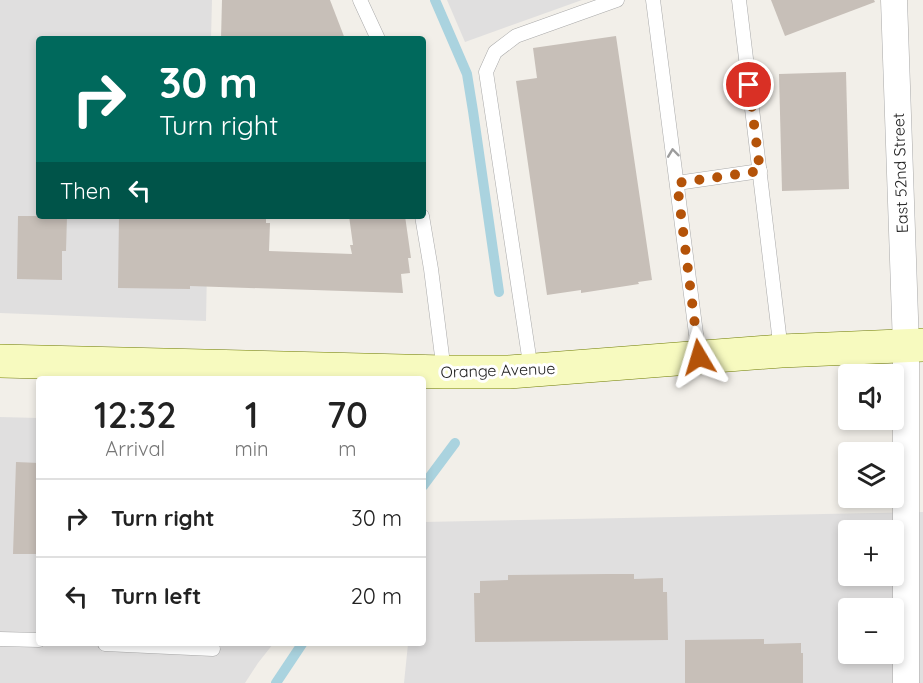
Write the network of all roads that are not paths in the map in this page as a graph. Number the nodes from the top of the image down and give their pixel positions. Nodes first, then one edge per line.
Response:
1 (360, 0) edge
2 (617, 0) edge
3 (653, 0) edge
4 (739, 0) edge
5 (894, 0) edge
6 (377, 36) edge
7 (760, 171) junction
8 (677, 183) junction
9 (423, 219) edge
10 (914, 345) edge
11 (781, 351) junction
12 (699, 357) junction
13 (0, 361) edge
14 (531, 370) junction
15 (444, 372) junction
16 (0, 639) edge
17 (36, 640) edge
18 (148, 646) edge
19 (213, 649) dead end
20 (906, 683) edge

1 - 6 lane
2 - 14 lane
8 -> 3 lane
4 - 7 lane
5 - 10 street, East 52nd Street
7 - 8 lane
7 - 11 lane
8 - 12 lane
9 - 15 lane
10 - 11 street, Orange Avenue
10 - 20 street, East 52nd Street
11 - 12 street, Orange Avenue
12 - 14 street, Orange Avenue
13 - 15 street, Orange Avenue
14 - 15 street, Orange Avenue
16 - 17 lane
18 - 19 lane

